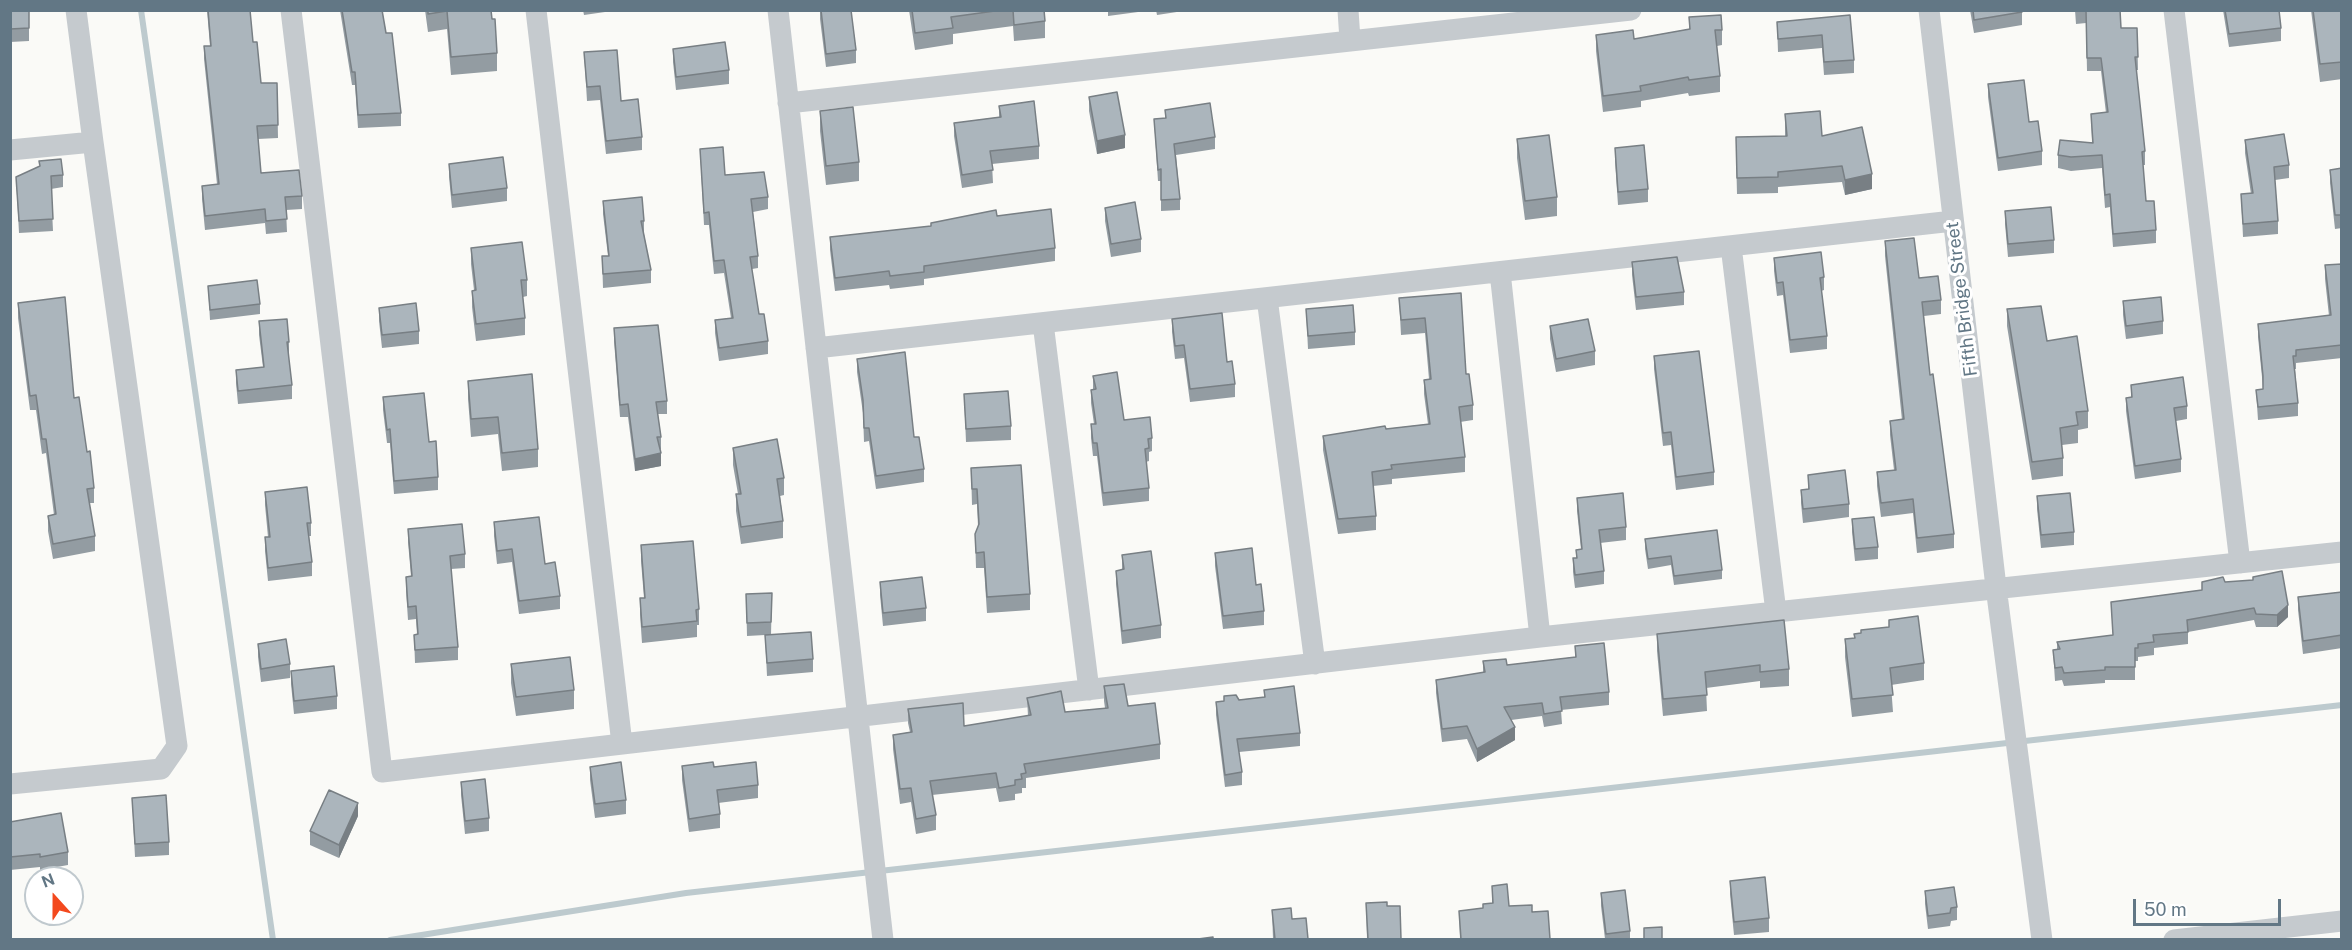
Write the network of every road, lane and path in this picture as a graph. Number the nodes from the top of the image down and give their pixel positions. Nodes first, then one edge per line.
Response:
1 (76, 10) edge
2 (291, 10) edge
3 (536, 10) edge
4 (778, 10) edge
5 (1348, 10) edge
6 (1631, 10) edge
7 (1929, 10) edge
8 (2174, 10) edge
9 (1350, 40) junction
10 (788, 103) junction
11 (93, 142) junction
12 (10, 150) edge
13 (1953, 221) junction
14 (1731, 246) junction
15 (1500, 272) junction
16 (1267, 298) junction
17 (1043, 323) junction
18 (816, 348) junction
19 (2342, 552) edge
20 (2240, 563) junction
21 (1996, 587) junction
22 (1776, 612) junction
23 (1540, 637) junction
24 (1315, 664) junction
25 (1089, 690) junction
26 (857, 717) junction
27 (622, 744) junction
28 (10, 784) edge
29 (2342, 921) edge
30 (883, 939) edge
31 (2042, 939) edge
32 (2174, 939) edge

1 - 11 street
2 - 27 street
3 - 27 street
4 - 10 street
5 - 9 street
6 - 9 street
7 - 13 street, Fifth Bridge Street
8 - 20 street
9 - 10 street
10 - 18 street
11 - 12 street
11 - 28 street
13 - 14 street
13 - 21 street, Fifth Bridge Street
14 - 15 street
14 - 22 street
15 - 16 street
15 - 23 street
16 - 17 street
16 - 24 street
17 - 18 street
17 - 25 street
18 - 26 street
19 - 20 street
20 - 21 street
21 - 22 street
21 - 31 street, Fifth Bridge Street
22 - 23 street
23 - 24 street
24 - 25 street
25 - 26 street
26 - 27 street
26 - 30 street
29 - 32 street

